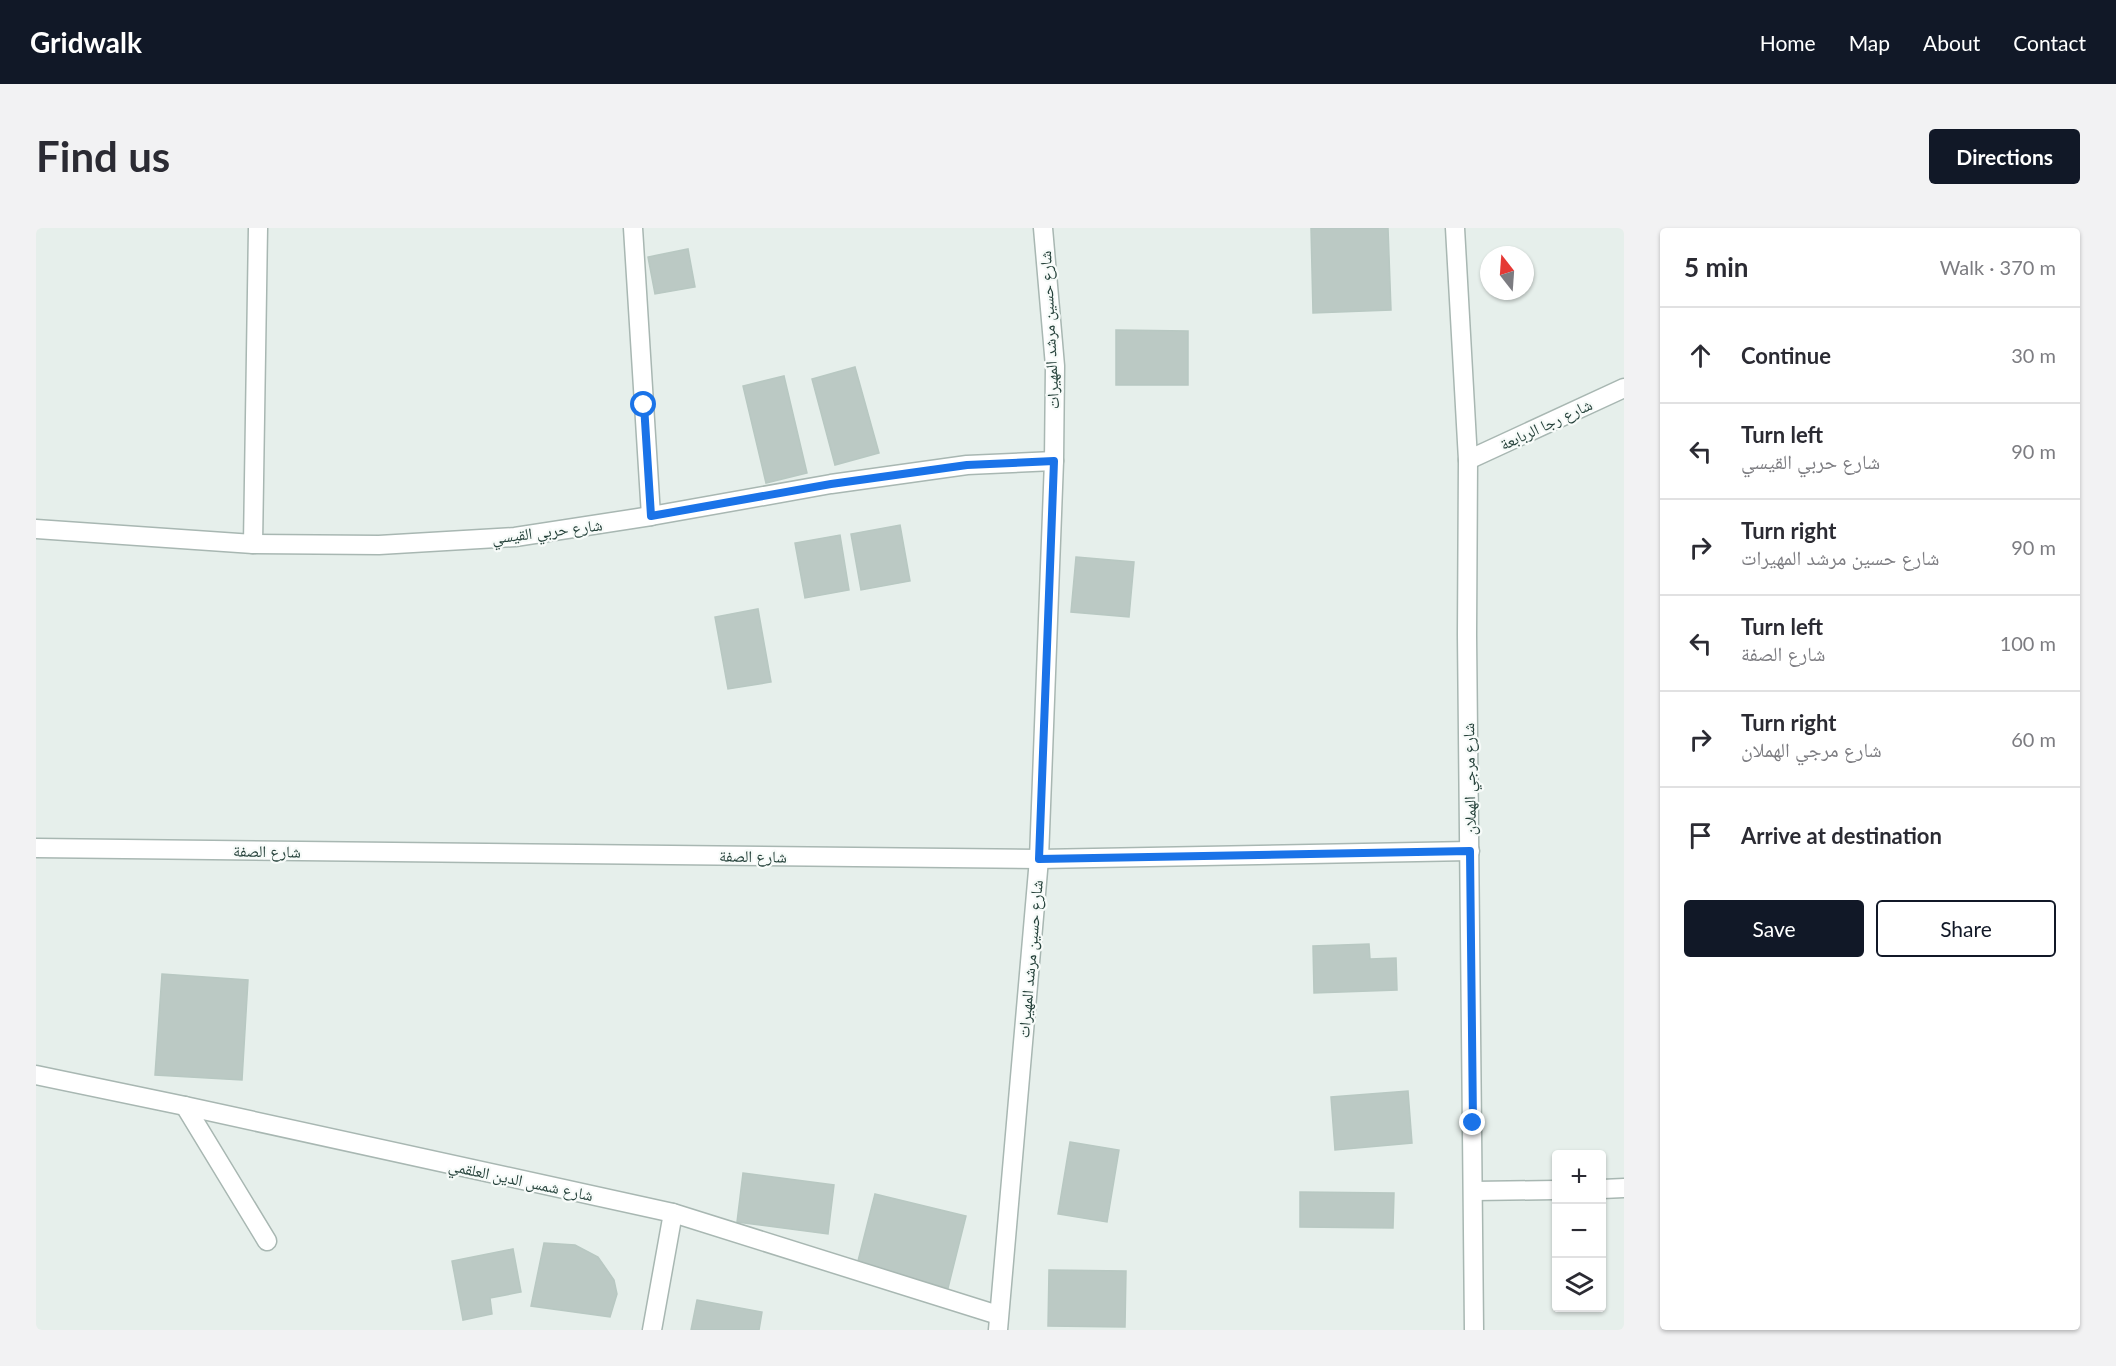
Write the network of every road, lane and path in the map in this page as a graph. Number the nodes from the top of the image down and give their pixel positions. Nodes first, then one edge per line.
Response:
1 (258, 228) edge
2 (633, 228) edge
3 (1043, 228) edge
4 (1455, 228) edge
5 (1624, 388) edge
6 (1468, 460) junction
7 (1054, 461) junction
8 (651, 516) junction
9 (36, 529) edge
10 (253, 544) junction
11 (36, 848) edge
12 (1470, 851) junction
13 (1039, 859) junction
14 (36, 1075) edge
15 (185, 1106) junction
16 (1624, 1188) edge
17 (1606, 1189) edge
18 (1552, 1190) edge
19 (1474, 1191) junction
20 (673, 1213) junction
21 (267, 1241) dead end
22 (998, 1322) edge
23 (652, 1330) edge
24 (1474, 1330) edge

1 - 10 street
2 - 8 street
3 - 7 street, شارع حسين مرشد المهيرات
4 - 6 street, شارع مرجي الهملان
5 - 6 street, شارع رجا الربابعة
6 - 12 street, شارع مرجي الهملان
7 - 8 street, شارع حربي القيسي
7 - 13 street, شارع حسين مرشد المهيرات
8 - 10 street, شارع حربي القيسي
9 - 10 street, شارع حربي القيسي
11 - 13 street, شارع الصفة
12 - 13 street, شارع الصفة
12 - 19 street, شارع مرجي الهملان
13 - 22 street, شارع حسين مرشد المهيرات
14 - 15 street, شارع شمس الدين العلقمي
15 - 20 street, شارع شمس الدين العلقمي
15 - 21 street
16 - 17 street
18 - 19 street
19 - 24 street, شارع مرجي الهملان
20 - 22 street, شارع شمس الدين العلقمي
20 - 23 street

